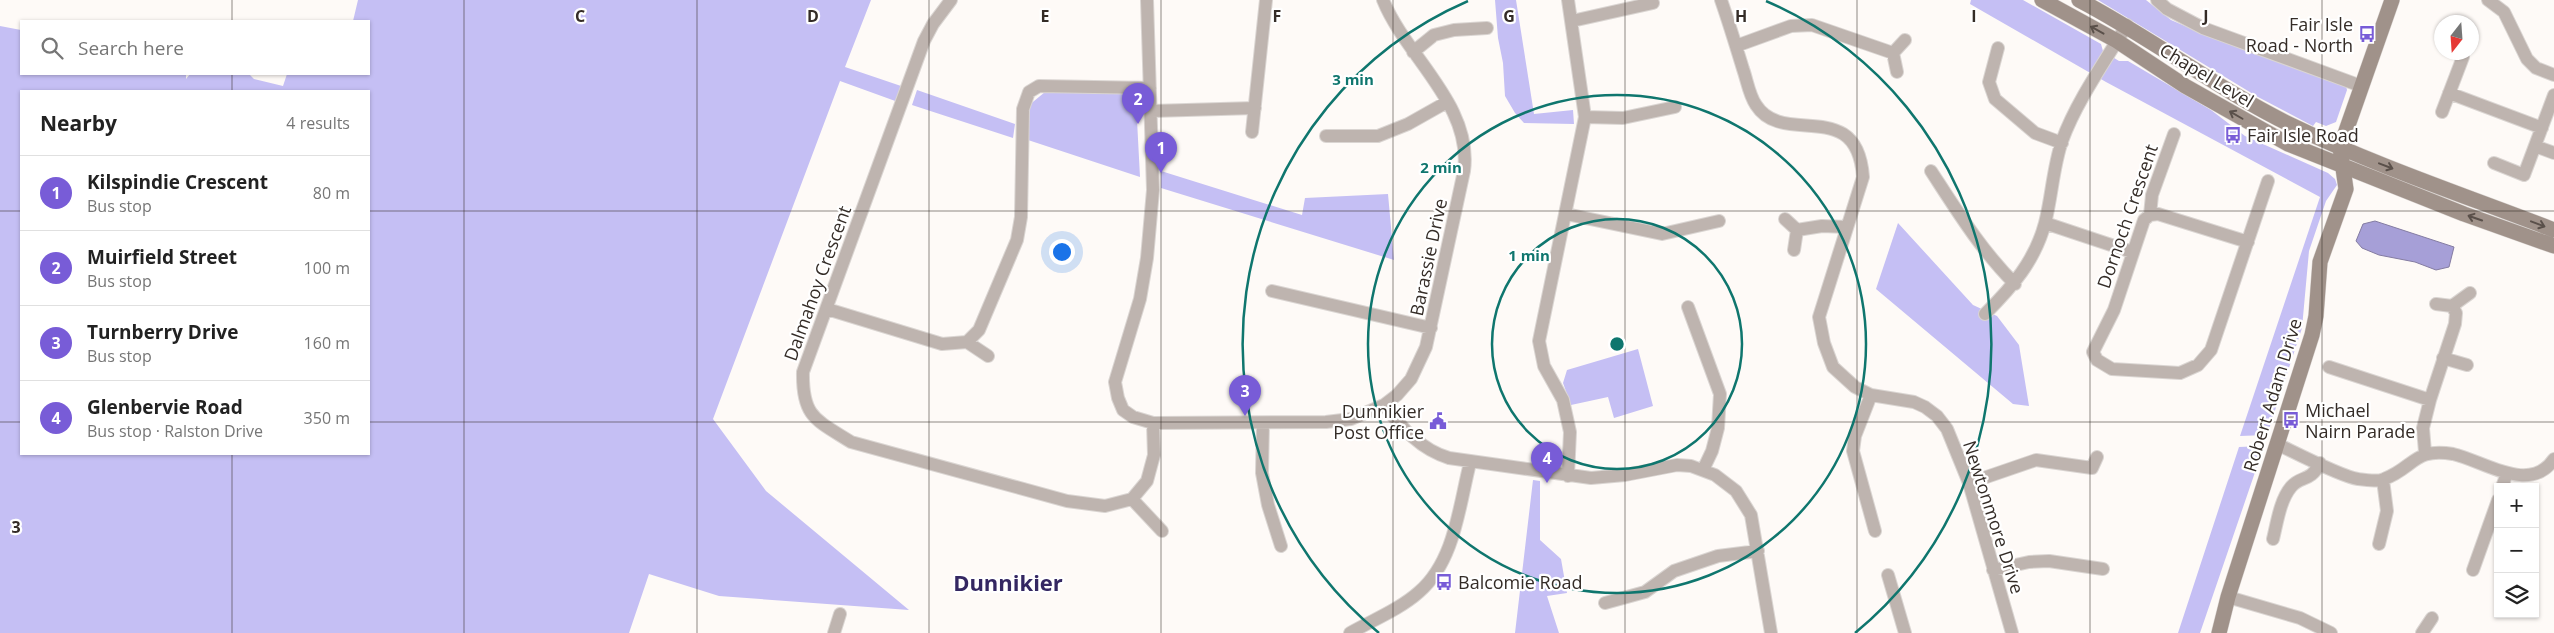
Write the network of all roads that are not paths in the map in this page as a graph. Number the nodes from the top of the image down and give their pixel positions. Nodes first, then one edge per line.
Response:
1 (951, 0) edge
2 (1148, 0) edge
3 (1266, 0) edge
4 (1382, 0) edge
5 (1568, 0) edge
6 (1721, 0) edge
7 (2042, 0) edge
8 (2079, 0) edge
9 (2157, 0) edge
10 (2392, 0) edge
11 (2488, 0) edge
12 (1653, 3) dead end
13 (1572, 21) junction
14 (2127, 25) junction
15 (1487, 28) dead end
16 (1905, 40) dead end
17 (2117, 41) junction
18 (1736, 46) junction
19 (1998, 48) dead end
20 (1413, 52) junction
21 (1892, 53) junction
22 (2462, 60) edge
23 (1897, 72) dead end
24 (2554, 75) edge
25 (2360, 86) junction
26 (1150, 88) junction
27 (2449, 93) junction
28 (2554, 95) edge
29 (1447, 102) junction
30 (1675, 107) dead end
31 (1255, 108) junction
32 (1152, 111) junction
33 (2442, 112) dead end
34 (1584, 117) junction
35 (2542, 128) junction
36 (1252, 132) dead end
37 (2174, 134) dead end
38 (1326, 136) dead end
39 (2062, 142) junction
40 (2535, 146) junction
41 (2340, 148) junction
42 (2554, 153) edge
43 (2494, 163) dead end
44 (2343, 166) junction
45 (1931, 171) dead end
46 (2268, 181) dead end
47 (1566, 214) junction
48 (2150, 215) junction
49 (1784, 219) dead end
50 (1719, 221) dead end
51 (2045, 223) junction
52 (1847, 228) junction
53 (1797, 230) junction
54 (2554, 230) edge
55 (2248, 242) junction
56 (2554, 246) edge
57 (1794, 250) dead end
58 (2132, 252) junction
59 (2015, 284) junction
60 (1272, 291) dead end
61 (2470, 293) dead end
62 (2436, 304) dead end
63 (2452, 306) junction
64 (1688, 307) dead end
65 (827, 309) junction
66 (1985, 314) dead end
67 (1431, 328) junction
68 (967, 342) junction
69 (988, 356) dead end
70 (2443, 358) junction
71 (2467, 365) dead end
72 (2329, 367) dead end
73 (1871, 395) junction
74 (2430, 400) junction
75 (1384, 405) junction
76 (1152, 423) junction
77 (1263, 423) junction
78 (2277, 444) junction
79 (2425, 452) junction
80 (1470, 463) junction
81 (2320, 463) junction
82 (2095, 468) dead end
83 (2552, 468) edge
84 (1703, 470) junction
85 (2507, 473) junction
86 (1568, 476) junction
87 (2383, 480) junction
88 (1969, 483) junction
89 (2503, 483) edge
90 (1132, 499) junction
91 (2494, 511) edge
92 (1162, 531) dead end
93 (1875, 531) dead end
94 (2273, 539) dead end
95 (2379, 544) dead end
96 (1281, 546) dead end
97 (1758, 551) junction
98 (2103, 568) dead end
99 (1993, 570) junction
100 (2473, 570) dead end
101 (1888, 575) dead end
102 (2228, 597) junction
103 (1605, 603) dead end
104 (840, 614) dead end
105 (2432, 618) dead end
106 (1370, 628) edge
107 (834, 633) edge
108 (1350, 633) edge
109 (1771, 633) edge
110 (1905, 633) edge
111 (2012, 633) edge
112 (2219, 633) edge
113 (2331, 633) edge
114 (2422, 633) edge

1 - 65 street, Dalmahoy Crescent
2 - 26 street
3 - 31 street
4 - 20 street, Barassie Drive
5 - 13 street
6 - 18 street, Newtonmore Drive
17 -> 7 main road, Chapel Level
8 - 14 main road, Chapel Level
9 - 25 street
10 - 25 main road
11 - 24 street
12 - 13 street
13 - 34 street
14 - 17 street
14 - 41 main road, Chapel Level
15 - 20 street
16 - 21 street
17 - 39 street
44 -> 17 main road, Chapel Level
18 - 21 street
18 - 52 street, Newtonmore Drive
19 - 39 street
20 - 29 street, Barassie Drive
21 - 23 street
22 - 27 street
25 - 41 main road
26 - 32 street
26 - 68 street
27 - 33 street
27 - 35 street
28 - 35 street
29 - 38 street
29 - 67 street, Barassie Drive
30 - 34 street
31 - 32 street
31 - 36 street
32 - 76 street
34 - 47 street
35 - 40 street
37 - 48 street, Dornoch Crescent
39 - 51 street
40 - 42 street
40 - 43 street
41 - 44 main road, Robert Adam Drive
41 -> 54 main road, Chapel Level
56 -> 44 main road, Chapel Level
44 - 78 main road, Robert Adam Drive
45 - 59 street
46 - 55 street, Dornoch Crescent
47 - 50 street
47 - 86 street
48 - 55 street
48 - 58 street, Dornoch Crescent
49 - 53 street
51 - 58 street
51 - 59 street
52 - 53 street
52 - 73 street, Newtonmore Drive
53 - 57 street
55 - 58 street, Dornoch Crescent
59 - 66 street
60 - 67 street
61 - 63 street
62 - 63 street
63 - 70 street
64 - 84 street
65 - 68 street
65 - 90 street, Dalmahoy Crescent
67 - 75 street, Barassie Drive
68 - 69 street
70 - 71 street
70 - 74 street
72 - 74 street
73 - 88 street, Newtonmore Drive
73 - 93 street
74 - 79 street
75 - 77 street, Barassie Drive
75 - 80 street
76 - 77 street, Barassie Drive
76 - 90 street
77 - 96 street
78 - 81 street
78 - 102 main road, Robert Adam Drive
79 - 85 street
79 - 87 street
80 - 86 street
80 - 106 street
81 - 87 street
81 - 94 street
82 - 88 street
83 - 85 street
84 - 86 street
84 - 97 street
85 - 89 street
87 - 95 street
88 - 99 street, Newtonmore Drive
90 - 92 street
91 - 100 street
97 - 103 street
97 - 109 street
98 - 99 street
99 - 111 street, Newtonmore Drive
101 - 110 street
102 - 112 main road, Robert Adam Drive
102 - 113 street
104 - 107 street
105 - 114 street
106 - 108 street

